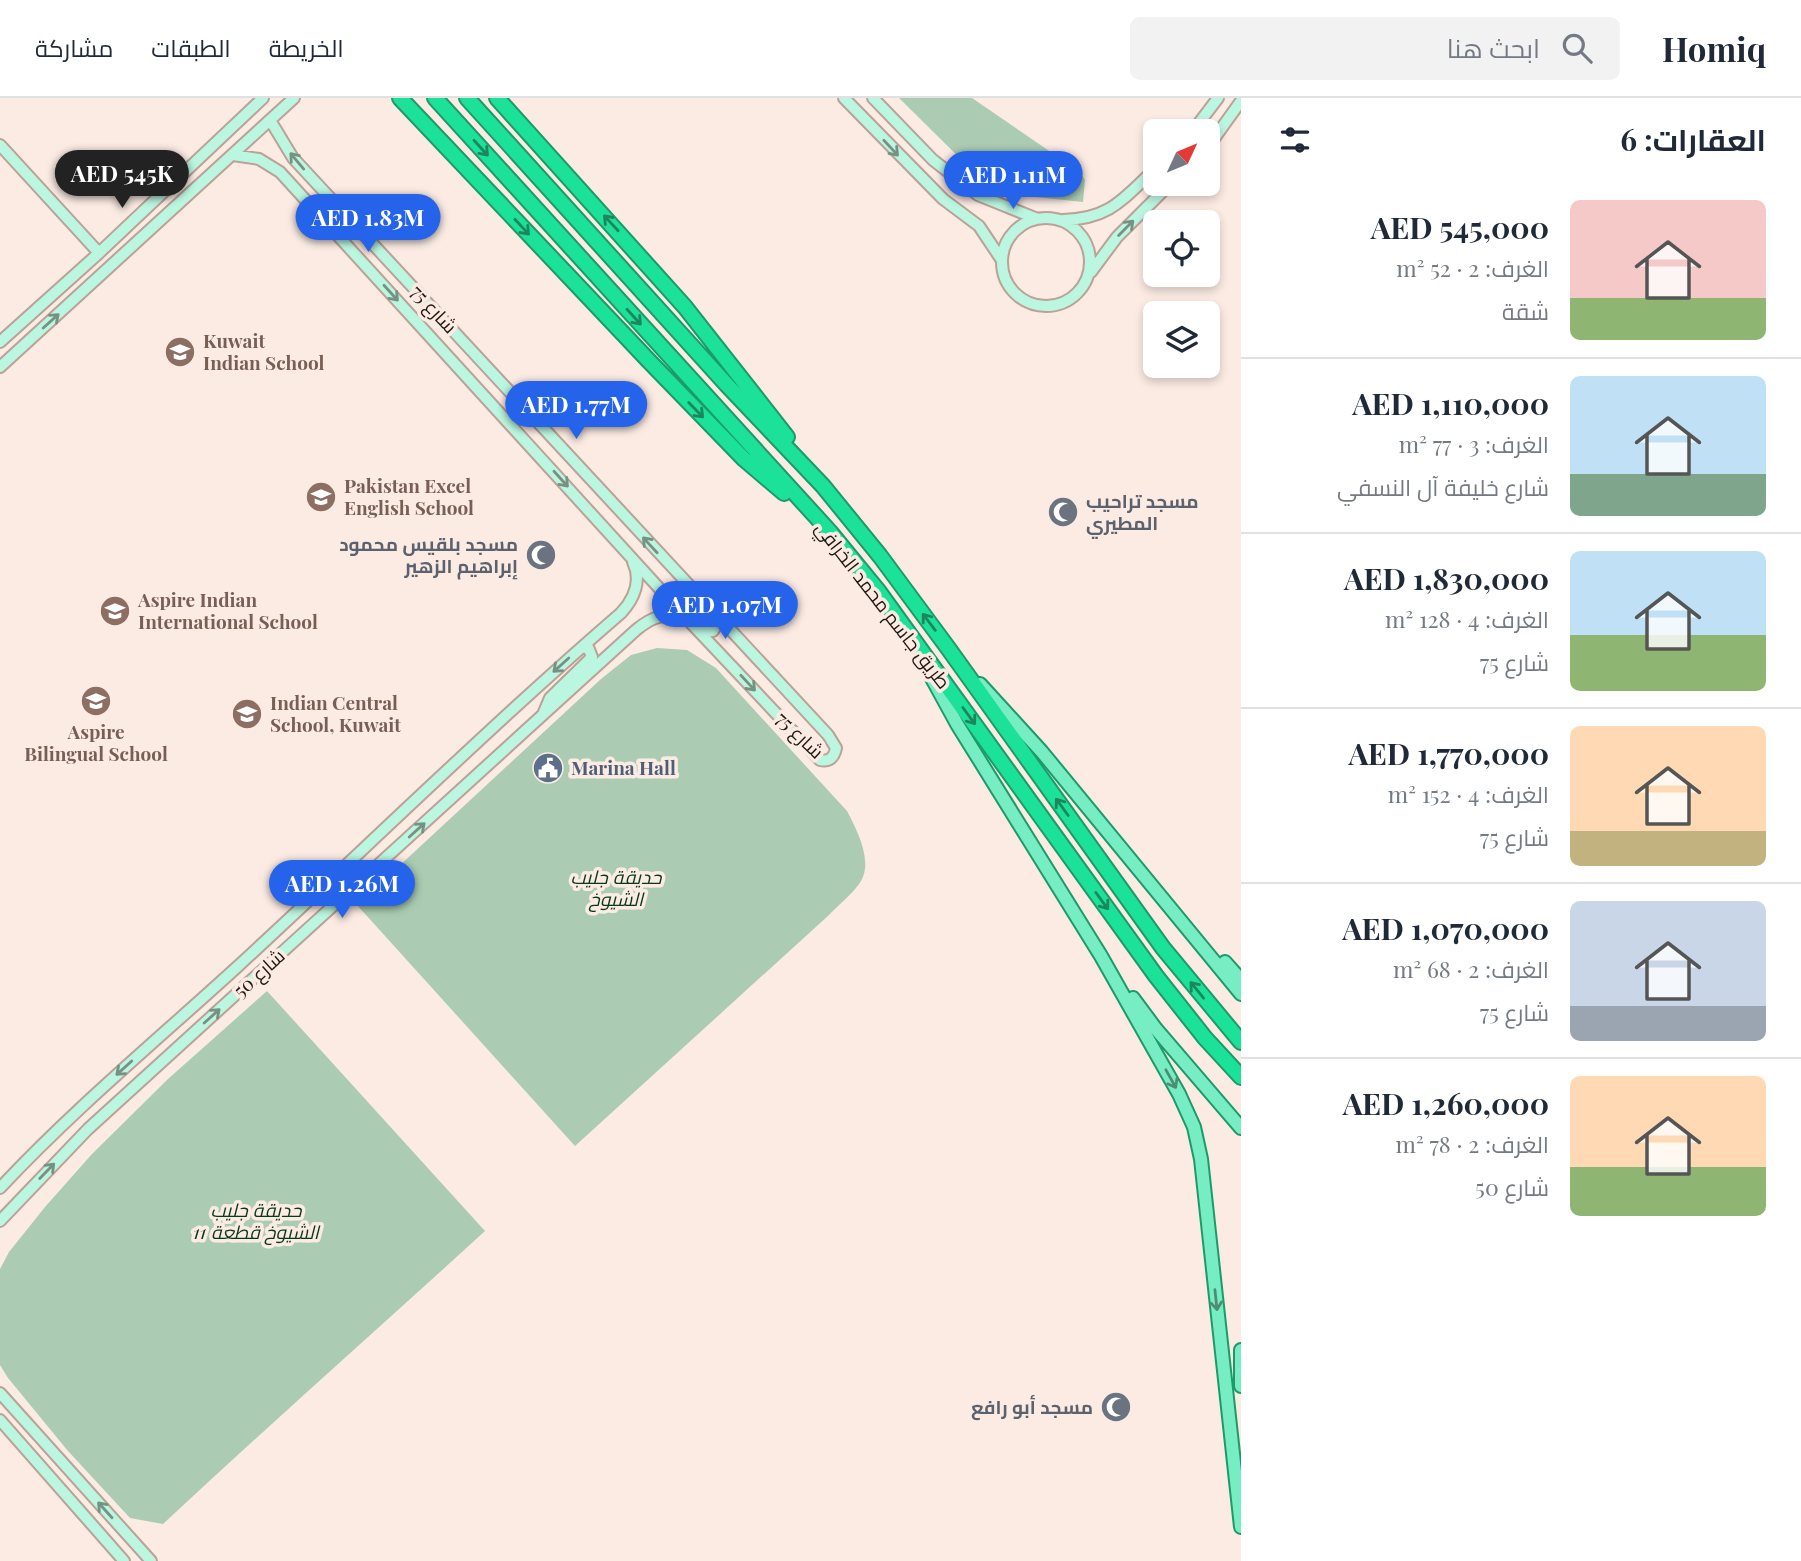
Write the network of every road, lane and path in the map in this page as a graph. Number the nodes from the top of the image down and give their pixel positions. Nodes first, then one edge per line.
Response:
1 (263, 98) edge
2 (294, 98) edge
3 (435, 98) edge
4 (467, 98) edge
5 (496, 98) edge
6 (509, 98) edge
7 (844, 98) edge
8 (873, 98) edge
9 (1218, 98) edge
10 (1234, 98) edge
11 (1241, 100) edge
12 (402, 101) edge
13 (1202, 119) edge
14 (270, 120) junction
15 (1220, 130) edge
16 (0, 145) edge
17 (233, 155) junction
18 (180, 177) junction
19 (1143, 180) edge
20 (193, 192) junction
21 (1158, 196) edge
22 (589, 201) junction
23 (1035, 218) junction
24 (1063, 220) junction
25 (99, 253) junction
26 (1001, 259) junction
27 (390, 262) junction
28 (376, 276) junction
29 (1088, 277) junction
30 (0, 342) edge
31 (0, 367) edge
32 (823, 486) junction
33 (830, 532) junction
34 (631, 556) junction
35 (716, 616) junction
36 (689, 621) junction
37 (905, 630) junction
38 (700, 632) junction
39 (581, 648) junction
40 (948, 648) junction
41 (544, 715) junction
42 (1130, 860) junction
43 (1101, 956) junction
44 (1241, 980) edge
45 (1241, 994) edge
46 (1241, 1042) edge
47 (1241, 1077) edge
48 (1241, 1128) edge
49 (0, 1188) edge
50 (0, 1221) edge
51 (1241, 1350) edge
52 (0, 1386) edge
53 (1241, 1386) edge
54 (0, 1393) edge
55 (10, 1404) junction
56 (1, 1421) edge
57 (1241, 1527) edge
58 (124, 1561) edge
59 (151, 1561) edge

1 - 18 street
2 - 14 street
3 -> 33 highway, طريق جاسم محمد الخرافي
4 - 32 highway, طريق جاسم محمد الخرافي
5 - 22 highway
6 - 22 highway
7 -> 26 street
8 - 23 street
9 - 13 street
10 - 11 street
11 - 15 street
12 -> 33 highway
14 - 17 street
27 -> 14 street, شارع 75
16 - 25 street
17 - 20 street
17 - 28 street, شارع 75
18 - 20 street
18 - 25 street
19 - 24 street
31 -> 20 street
29 -> 21 street
32 -> 22 highway
23 - 24 street
23 - 26 street
24 - 29 street
25 - 30 street
26 - 29 street
27 - 28 street
35 -> 27 street, شارع 75
28 -> 34 street, شارع 75
40 -> 32 highway, طريق جاسم محمد الخرافي
33 - 37 highway, طريق جاسم محمد الخرافي
34 - 36 street, شارع 75
34 - 39 street, شارع 50
35 - 38 street
38 -> 35 street, شارع 75
36 - 38 street, شارع 75
36 - 41 street, شارع 50
37 - 43 main road
37 -> 47 highway, طريق جاسم محمد الخرافي
39 - 41 street
39 -> 49 street, شارع 50
40 - 42 main road
46 -> 40 highway, طريق جاسم محمد الخرافي
50 -> 41 street, شارع 50
42 - 44 main road
42 - 45 main road
43 - 48 main road
43 -> 57 main road
51 - 53 main road
52 - 55 street
54 - 55 street
59 -> 55 street
56 - 58 street

